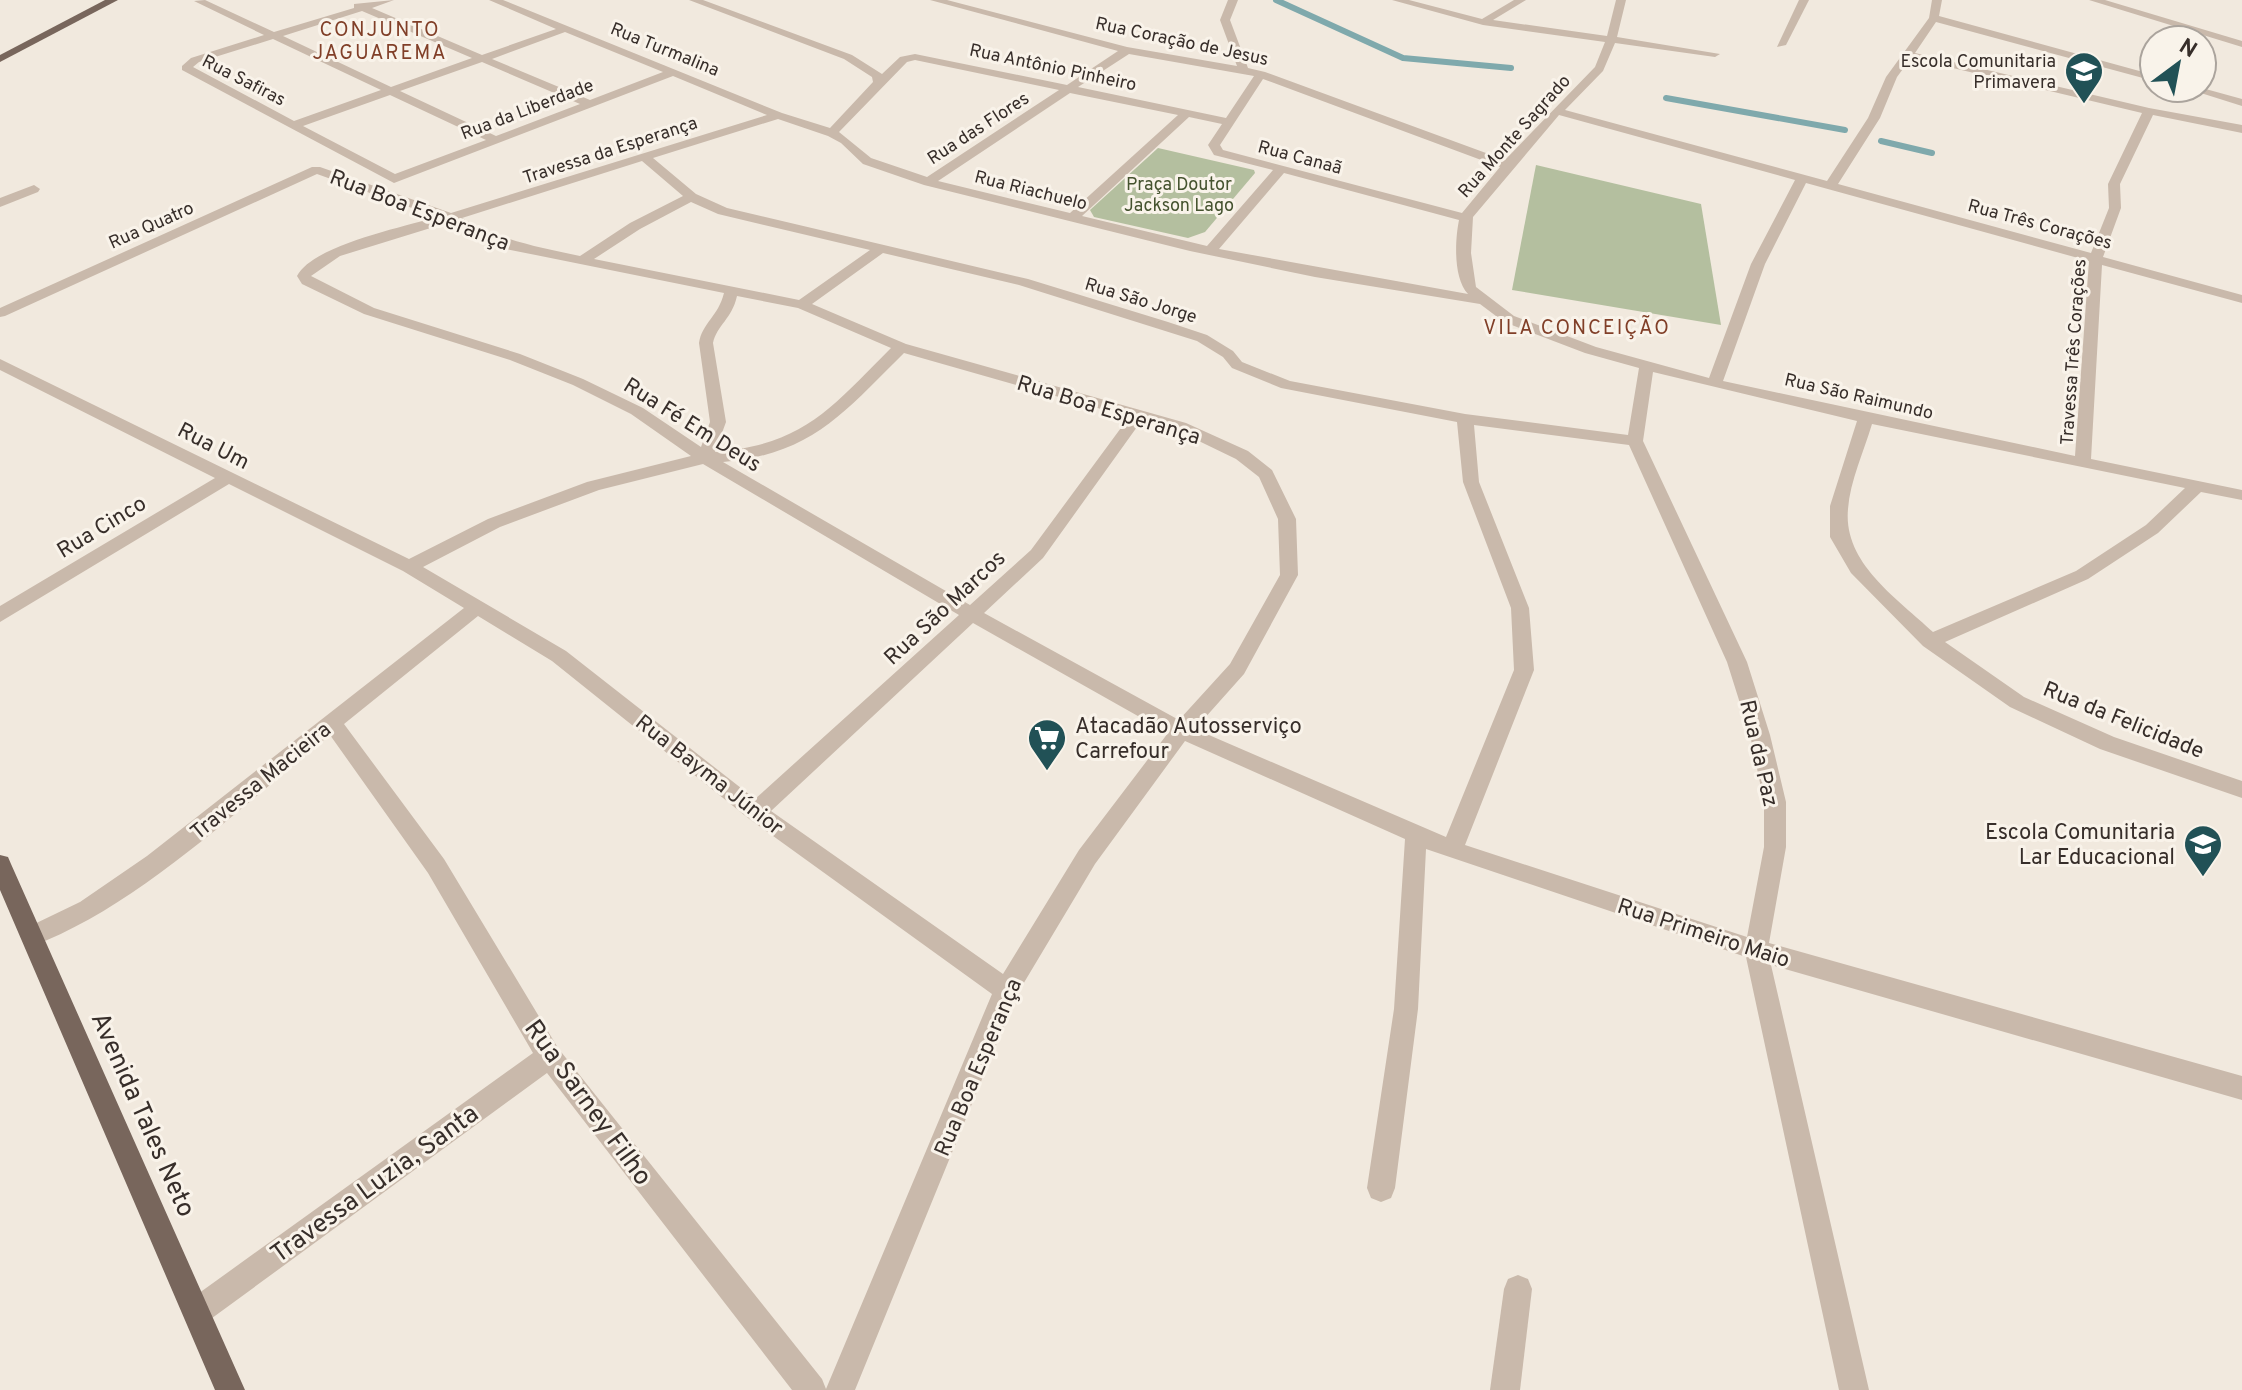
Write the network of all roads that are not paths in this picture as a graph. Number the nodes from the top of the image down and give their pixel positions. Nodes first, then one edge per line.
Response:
1 (95, 0) edge
2 (113, 0) edge
3 (345, 0) edge
4 (389, 0) edge
5 (494, 0) edge
6 (694, 0) edge
7 (935, 0) edge
8 (1233, 0) edge
9 (1397, 0) edge
10 (1521, 0) edge
11 (1621, 0) edge
12 (1804, 0) edge
13 (1937, 0) edge
14 (2094, 0) edge
15 (199, 1) edge
16 (364, 8) junction
17 (1934, 18) junction
18 (1483, 22) junction
19 (568, 28) junction
20 (274, 36) junction
21 (1611, 41) junction
22 (2242, 44) edge
23 (1781, 45) dead end
24 (0, 48) edge
25 (1127, 50) junction
26 (1715, 54) dead end
27 (1911, 55) junction
28 (483, 58) junction
29 (0, 59) edge
30 (1243, 69) junction
31 (674, 72) junction
32 (1261, 74) junction
33 (2138, 74) edge
34 (879, 83) junction
35 (1071, 89) junction
36 (391, 91) junction
37 (2218, 96) edge
38 (2242, 103) edge
39 (590, 104) junction
40 (1556, 111) junction
41 (2149, 111) junction
42 (1187, 113) junction
43 (778, 115) junction
44 (1229, 122) junction
45 (293, 125) junction
46 (2242, 129) edge
47 (832, 133) junction
48 (496, 140) junction
49 (645, 157) junction
50 (1507, 165) junction
51 (316, 170) joint
52 (1279, 171) junction
53 (394, 179) joint
54 (1801, 181) junction
55 (928, 182) junction
56 (1829, 188) junction
57 (34, 189) dead end
58 (691, 197) junction
59 (0, 203) edge
60 (453, 218) junction
61 (1466, 218) junction
62 (1072, 219) junction
63 (880, 249) junction
64 (1210, 251) junction
65 (2096, 257) junction
66 (584, 259) junction
67 (732, 290) junction
68 (2242, 299) edge
69 (1478, 300) junction
70 (802, 305) junction
71 (0, 313) edge
72 (901, 347) junction
73 (0, 364) edge
74 (1646, 369) junction
75 (1715, 383) junction
76 (1139, 414) junction
77 (1465, 419) junction
78 (1865, 420) junction
79 (1635, 441) junction
80 (705, 458) junction
81 (2083, 462) junction
82 (227, 478) junction
83 (2199, 484) junction
84 (2242, 495) edge
85 (409, 567) junction
86 (476, 608) junction
87 (0, 615) edge
88 (973, 615) junction
89 (1930, 641) junction
90 (332, 722) junction
91 (1181, 731) junction
92 (2242, 790) edge
93 (756, 812) junction
94 (1416, 834) junction
95 (1452, 850) junction
96 (0, 864) edge
97 (32, 936) junction
98 (1756, 950) junction
99 (1006, 990) junction
100 (549, 1056) junction
101 (2242, 1088) edge
102 (1381, 1188) dead end
103 (1518, 1289) dead end
104 (198, 1311) junction
105 (230, 1390) edge
106 (811, 1390) edge
107 (840, 1390) edge
108 (1505, 1390) edge
109 (1854, 1390) edge

1 - 24 main road
2 - 29 main road
3 - 16 street
4 - 16 street, Rua Safiras
5 - 19 street, Rua Turmalina
6 - 34 street
7 - 25 street, Rua Coração de Jesus
8 - 30 street
9 - 18 street
10 - 18 street
11 - 21 street, Rua Monte Sagrado
12 - 23 street
13 - 17 street
14 - 22 street
15 - 20 street
16 - 20 street, Rua Safiras
16 - 28 street
17 - 27 street
17 - 33 street
18 - 21 street
19 - 28 street
19 - 31 street, Rua Turmalina
20 - 36 street
20 - 45 street, Rua Safiras
21 - 26 street
21 - 40 street, Rua Monte Sagrado
25 - 30 street, Rua Coração de Jesus
25 - 35 street, Rua das Flores
27 - 41 street
27 - 56 street
28 - 36 street
28 - 39 street
30 - 32 street, Rua Coração de Jesus
31 - 39 street, Rua da Liberdade
31 - 43 street, Rua Turmalina
32 - 44 street, Rua Canaã
32 - 50 street, Rua Coração de Jesus
34 - 35 street, Rua Antônio Pinheiro
34 - 47 street, Rua Antônio Pinheiro
35 - 42 street, Rua Antônio Pinheiro
35 - 55 street, Rua das Flores
36 - 45 street
36 - 48 street
37 - 38 street
39 - 48 street, Rua da Liberdade
40 - 50 street, Rua Monte Sagrado
40 - 54 street, Rua Três Corações
41 - 46 street
41 - 65 street, Travessa Três Corações
42 - 44 street, Rua Antônio Pinheiro
42 - 62 street
43 - 47 street, Rua Riachuelo
43 - 49 street, Travessa da Esperança
44 - 52 street, Rua Canaã
45 - 53 street, Rua Safiras
47 - 55 street, Rua Riachuelo
48 - 53 street, Rua da Liberdade
49 - 58 street, Rua São Jorge
49 - 60 street, Travessa da Esperança
50 - 61 street, Rua Monte Sagrado
51 - 60 street, Rua Boa Esperança
51 - 71 street, Rua Quatro
52 - 61 street, Rua Canaã
52 - 64 street
54 - 56 street, Rua Três Corações
54 - 75 street
55 - 62 street, Rua Riachuelo
56 - 65 street, Rua Três Corações
57 - 59 street
58 - 63 street, Rua São Jorge
58 - 66 street
60 - 66 street, Rua Boa Esperança
60 - 80 street, Rua Fé Em Deus
61 - 69 street, Rua Monte Sagrado
62 - 64 street, Rua Riachuelo
63 - 70 street
63 - 77 street, Rua São Jorge
64 - 69 street, Rua Riachuelo
65 - 68 street, Rua Três Corações
65 - 81 street, Travessa Três Corações
66 - 67 street, Rua Boa Esperança
67 - 70 street, Rua Boa Esperança
67 - 80 street
69 - 74 street, Rua São Raimundo
70 - 72 street, Rua Boa Esperança
72 - 76 street, Rua Boa Esperança
72 - 80 street
73 - 82 street, Rua Um
74 - 75 street, Rua São Raimundo
74 - 79 street
75 - 78 street, Rua São Raimundo
76 - 88 street, Rua São Marcos
76 - 91 street, Rua Boa Esperança
77 - 79 street, Rua São Jorge
77 - 95 street
78 - 81 street, Rua São Raimundo
78 - 89 street, Rua da Felicidade
79 - 98 street, Rua da Paz
80 - 85 street
80 - 88 street, Rua Fé Em Deus
81 - 83 street, Rua São Raimundo
82 - 85 street, Rua Um
82 - 87 street, Rua Cinco
83 - 84 street, Rua São Raimundo
83 - 89 street
85 - 86 street, Rua Bayma Júnior
86 - 90 street, Travessa Macieira
86 - 93 street, Rua Bayma Júnior
88 - 91 street, Rua Fé Em Deus
88 - 93 street, Rua São Marcos
89 - 92 street, Rua da Felicidade
90 - 97 street, Travessa Macieira
90 - 100 street, Rua Sarney Filho
91 - 94 street, Rua Primeiro Maio
91 - 99 street, Rua Boa Esperança
93 - 99 street, Rua Bayma Júnior
94 - 95 street, Rua Primeiro Maio
94 - 102 street
95 - 98 street, Rua Primeiro Maio
96 - 97 main road, Avenida Tales Neto
97 - 104 main road, Avenida Tales Neto
98 - 101 street, Rua Primeiro Maio
98 - 109 street, Rua da Paz
99 - 107 street, Rua Boa Esperança
100 - 104 street, Travessa Luzia, Santa
100 - 106 street, Rua Sarney Filho
103 - 108 street
104 - 105 main road, Avenida Tales Neto

